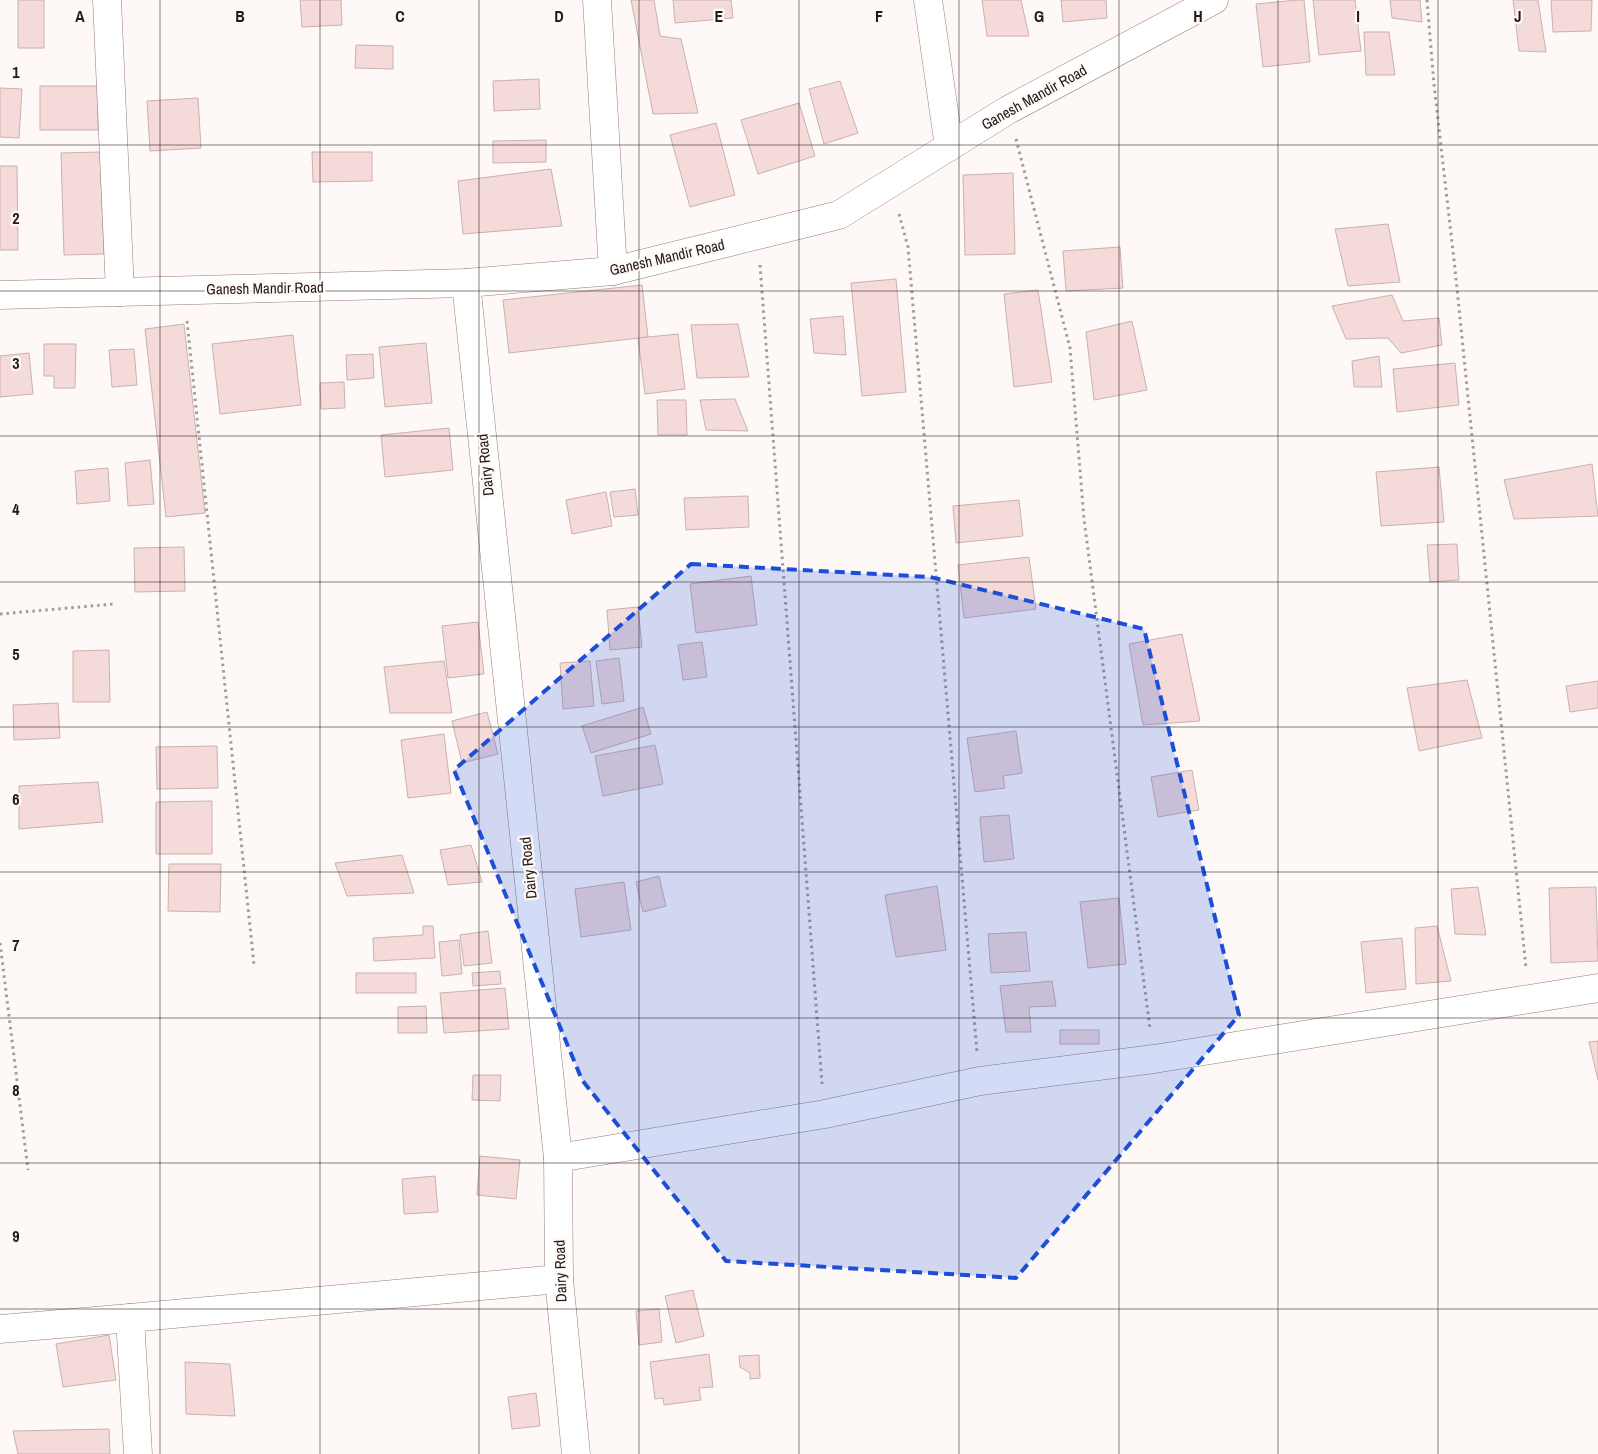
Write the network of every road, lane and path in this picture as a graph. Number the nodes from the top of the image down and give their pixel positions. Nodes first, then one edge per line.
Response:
1 (107, 0) edge
2 (597, 0) edge
3 (928, 0) edge
4 (1214, 0) edge
5 (1427, 0) edge
6 (1008, 110) junction
7 (949, 147) junction
8 (891, 182) junction
9 (758, 235) junction
10 (613, 271) junction
11 (466, 283) junction
12 (184, 290) junction
13 (120, 292) junction
14 (0, 295) edge
15 (114, 604) dead end
16 (0, 614) edge
17 (0, 943) edge
18 (254, 965) dead end
19 (1598, 988) edge
20 (1529, 999) junction
21 (1154, 1059) junction
22 (980, 1081) junction
23 (825, 1114) junction
24 (558, 1158) junction
25 (28, 1170) dead end
26 (559, 1280) junction
27 (130, 1318) junction
28 (0, 1329) edge
29 (138, 1454) edge
30 (576, 1454) edge

1 - 13 street
2 - 10 street
3 - 7 street
4 - 6 street, Ganesh Mandir Road
5 - 20 path
6 - 7 street, Ganesh Mandir Road
6 - 21 path
7 - 8 street, Ganesh Mandir Road
8 - 9 street, Ganesh Mandir Road
8 - 22 path
9 - 10 street, Ganesh Mandir Road
9 - 23 path
10 - 11 street, Ganesh Mandir Road
11 - 12 street, Ganesh Mandir Road
11 - 24 street, Dairy Road
12 - 13 street, Ganesh Mandir Road
12 - 18 path
13 - 14 street, Ganesh Mandir Road
15 - 16 path
17 - 25 path
19 - 20 street
20 - 21 street
21 - 22 street
22 - 23 street
23 - 24 street
24 - 26 street, Dairy Road
26 - 27 street
26 - 30 street, Dairy Road
27 - 28 street
27 - 29 street

